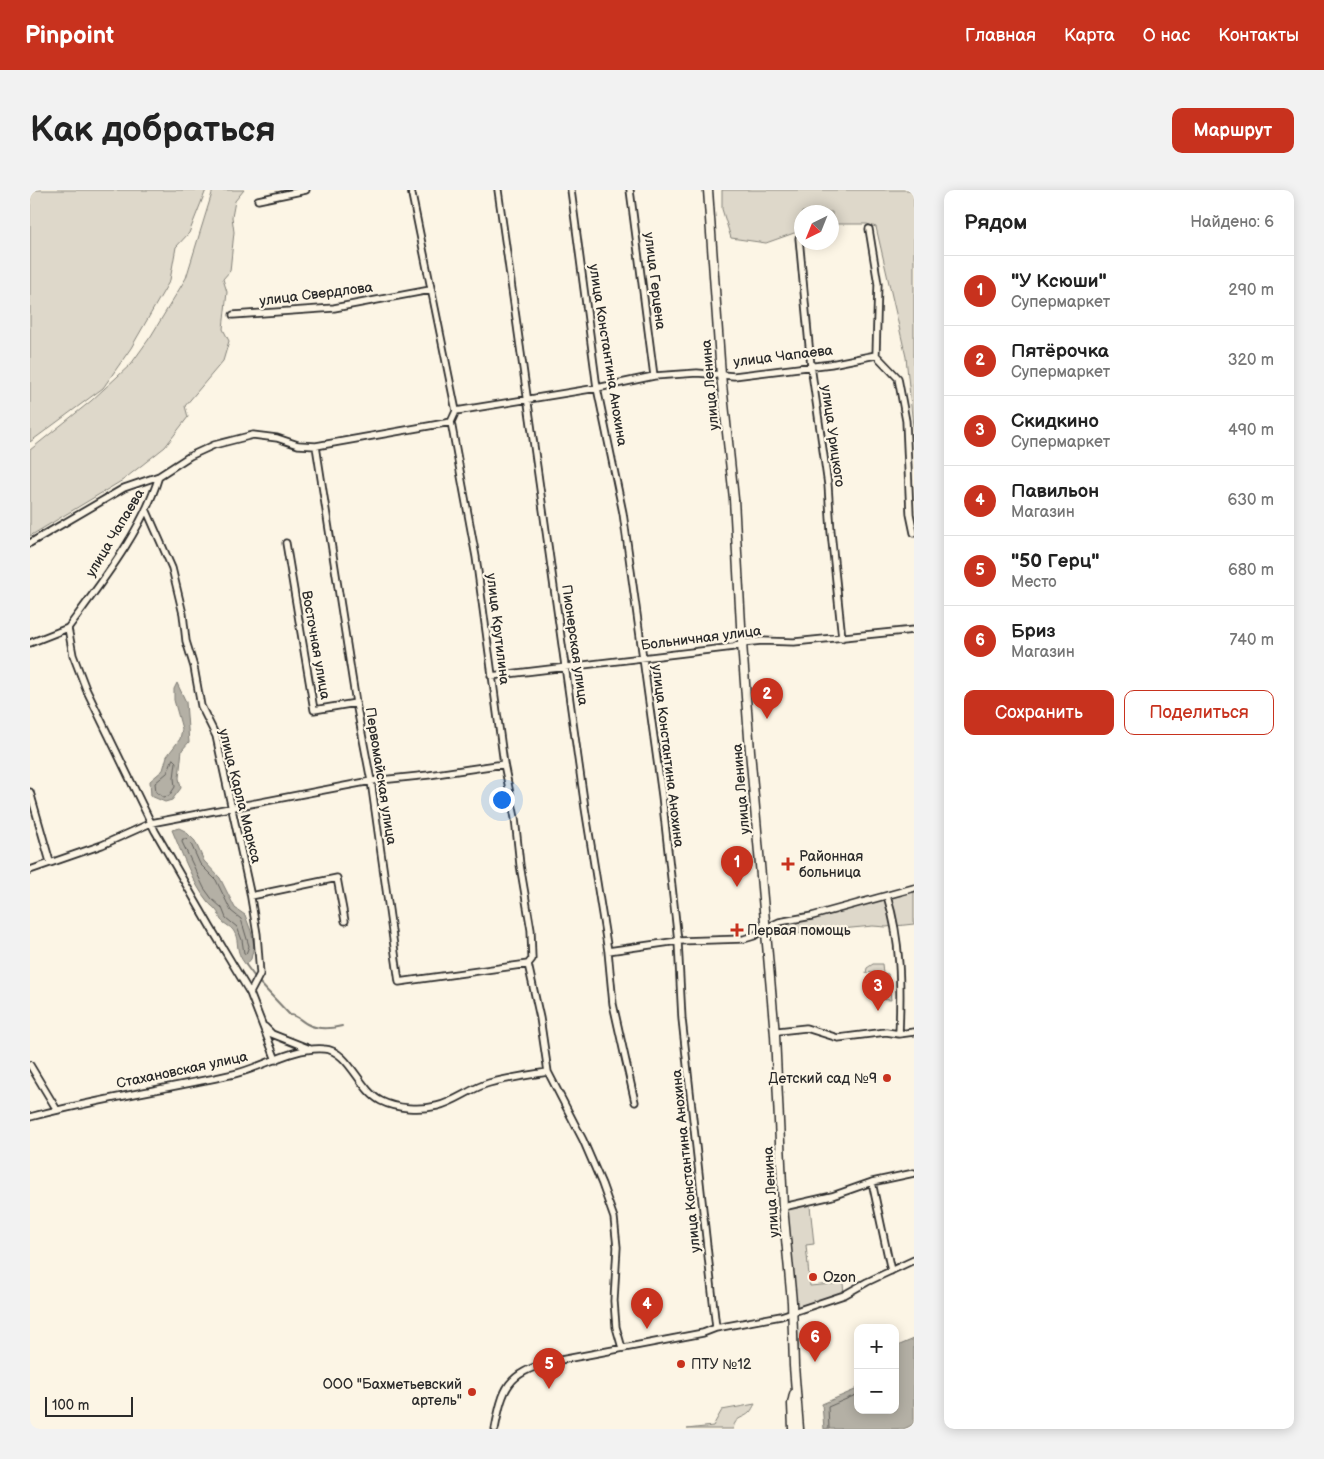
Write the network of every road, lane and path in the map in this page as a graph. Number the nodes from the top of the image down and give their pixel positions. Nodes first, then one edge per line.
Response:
1 (306, 190) edge
2 (410, 190) edge
3 (498, 190) edge
4 (571, 190) edge
5 (630, 190) edge
6 (708, 190) edge
7 (258, 200) dead end
8 (869, 229) dead end
9 (800, 250) edge
10 (430, 290) junction
11 (233, 316) dead end
12 (876, 355) junction
13 (811, 366) junction
14 (720, 375) junction
15 (654, 376) junction
16 (598, 388) junction
17 (528, 398) junction
18 (456, 411) junction
19 (451, 422) junction
20 (316, 446) junction
21 (159, 476) junction
22 (146, 509) junction
23 (914, 533) edge
24 (30, 543) edge
25 (286, 543) dead end
26 (68, 628) junction
27 (914, 630) edge
28 (842, 638) junction
29 (30, 643) edge
30 (742, 643) junction
31 (643, 658) junction
32 (565, 667) junction
33 (491, 676) junction
34 (356, 703) junction
35 (504, 764) junction
36 (371, 781) junction
37 (30, 792) edge
38 (231, 808) junction
39 (151, 823) junction
40 (50, 862) junction
41 (30, 870) edge
42 (914, 888) edge
43 (251, 896) junction
44 (887, 896) junction
45 (345, 921) dead end
46 (764, 928) junction
47 (678, 941) junction
48 (608, 951) junction
49 (528, 964) junction
50 (250, 993) junction
51 (262, 1025) junction
52 (914, 1032) edge
53 (899, 1034) junction
54 (774, 1035) junction
55 (312, 1050) junction
56 (276, 1060) junction
57 (30, 1065) edge
58 (548, 1072) junction
59 (635, 1102) dead end
60 (57, 1110) junction
61 (30, 1116) edge
62 (914, 1173) edge
63 (872, 1182) junction
64 (783, 1207) junction
65 (914, 1260) edge
66 (891, 1271) junction
67 (791, 1314) junction
68 (716, 1328) junction
69 (622, 1348) junction
70 (796, 1385) junction
71 (495, 1429) edge
72 (793, 1429) edge
73 (799, 1429) edge

1 - 7 street
2 - 10 street
3 - 17 street, Пионерская улица
4 - 16 street, улица Константина Анохина
5 - 15 street, улица Герцена
6 - 14 main road, улица Ленина
8 - 12 street
9 - 13 street, улица Урицкого
10 - 11 street, улица Свердлова
10 - 18 street
12 - 13 street, улица Чапаева
12 - 23 street
13 - 14 street, улица Чапаева
13 - 28 street, улица Урицкого
14 - 15 street, улица Чапаева
14 - 30 main road, улица Ленина
15 - 16 street, улица Чапаева
16 - 17 street, улица Чапаева
16 - 31 street, улица Константина Анохина
17 - 18 street, улица Чапаева
17 - 32 street, Пионерская улица
18 - 19 street
19 - 20 street
19 - 33 street, улица Крутилина
20 - 21 street
20 - 34 street, Первомайская улица
21 - 22 street, улица Чапаева
21 - 24 street
22 - 26 street, улица Чапаева
22 - 38 street, улица Карла Маркса
25 - 34 street, Восточная улица
26 - 29 street
26 - 39 street
27 - 28 street, Больничная улица
28 - 30 street, Больничная улица
30 - 31 street, Больничная улица
30 - 46 main road, улица Ленина
31 - 32 street, Больничная улица
31 - 47 street, улица Константина Анохина
32 - 33 street, Больничная улица
32 - 48 street, Пионерская улица
33 - 35 street, улица Крутилина
34 - 36 street, Первомайская улица
35 - 36 street
35 - 49 street, улица Крутилина
36 - 38 street
36 - 49 street, Первомайская улица
37 - 40 street
38 - 39 street
38 - 43 street, улица Карла Маркса
39 - 40 street
39 - 50 street
40 - 41 street
42 - 44 street
43 - 45 street
43 - 50 street, улица Карла Маркса
44 - 46 street
44 - 53 street
46 - 47 street
46 - 54 main road, улица Ленина
47 - 48 street
47 - 68 street, улица Константина Анохина
48 - 59 street, Пионерская улица
49 - 58 street, улица Крутилина
50 - 51 street
51 - 55 street
51 - 56 street
52 - 53 street
53 - 54 street
54 - 64 main road, улица Ленина
55 - 56 street, Стахановская улица
55 - 58 street, Стахановская улица
56 - 60 street, Стахановская улица
57 - 60 street
58 - 69 street, улица Крутилина
60 - 61 street, Стахановская улица
62 - 63 street
63 - 64 street
63 - 66 street
64 - 67 main road, улица Ленина
65 - 66 street
66 - 67 street
67 - 68 street
67 - 70 main road, улица Ленина
68 - 69 street
69 - 71 street
70 - 72 main road, улица Ленина
70 - 73 main road, улица Ленина

